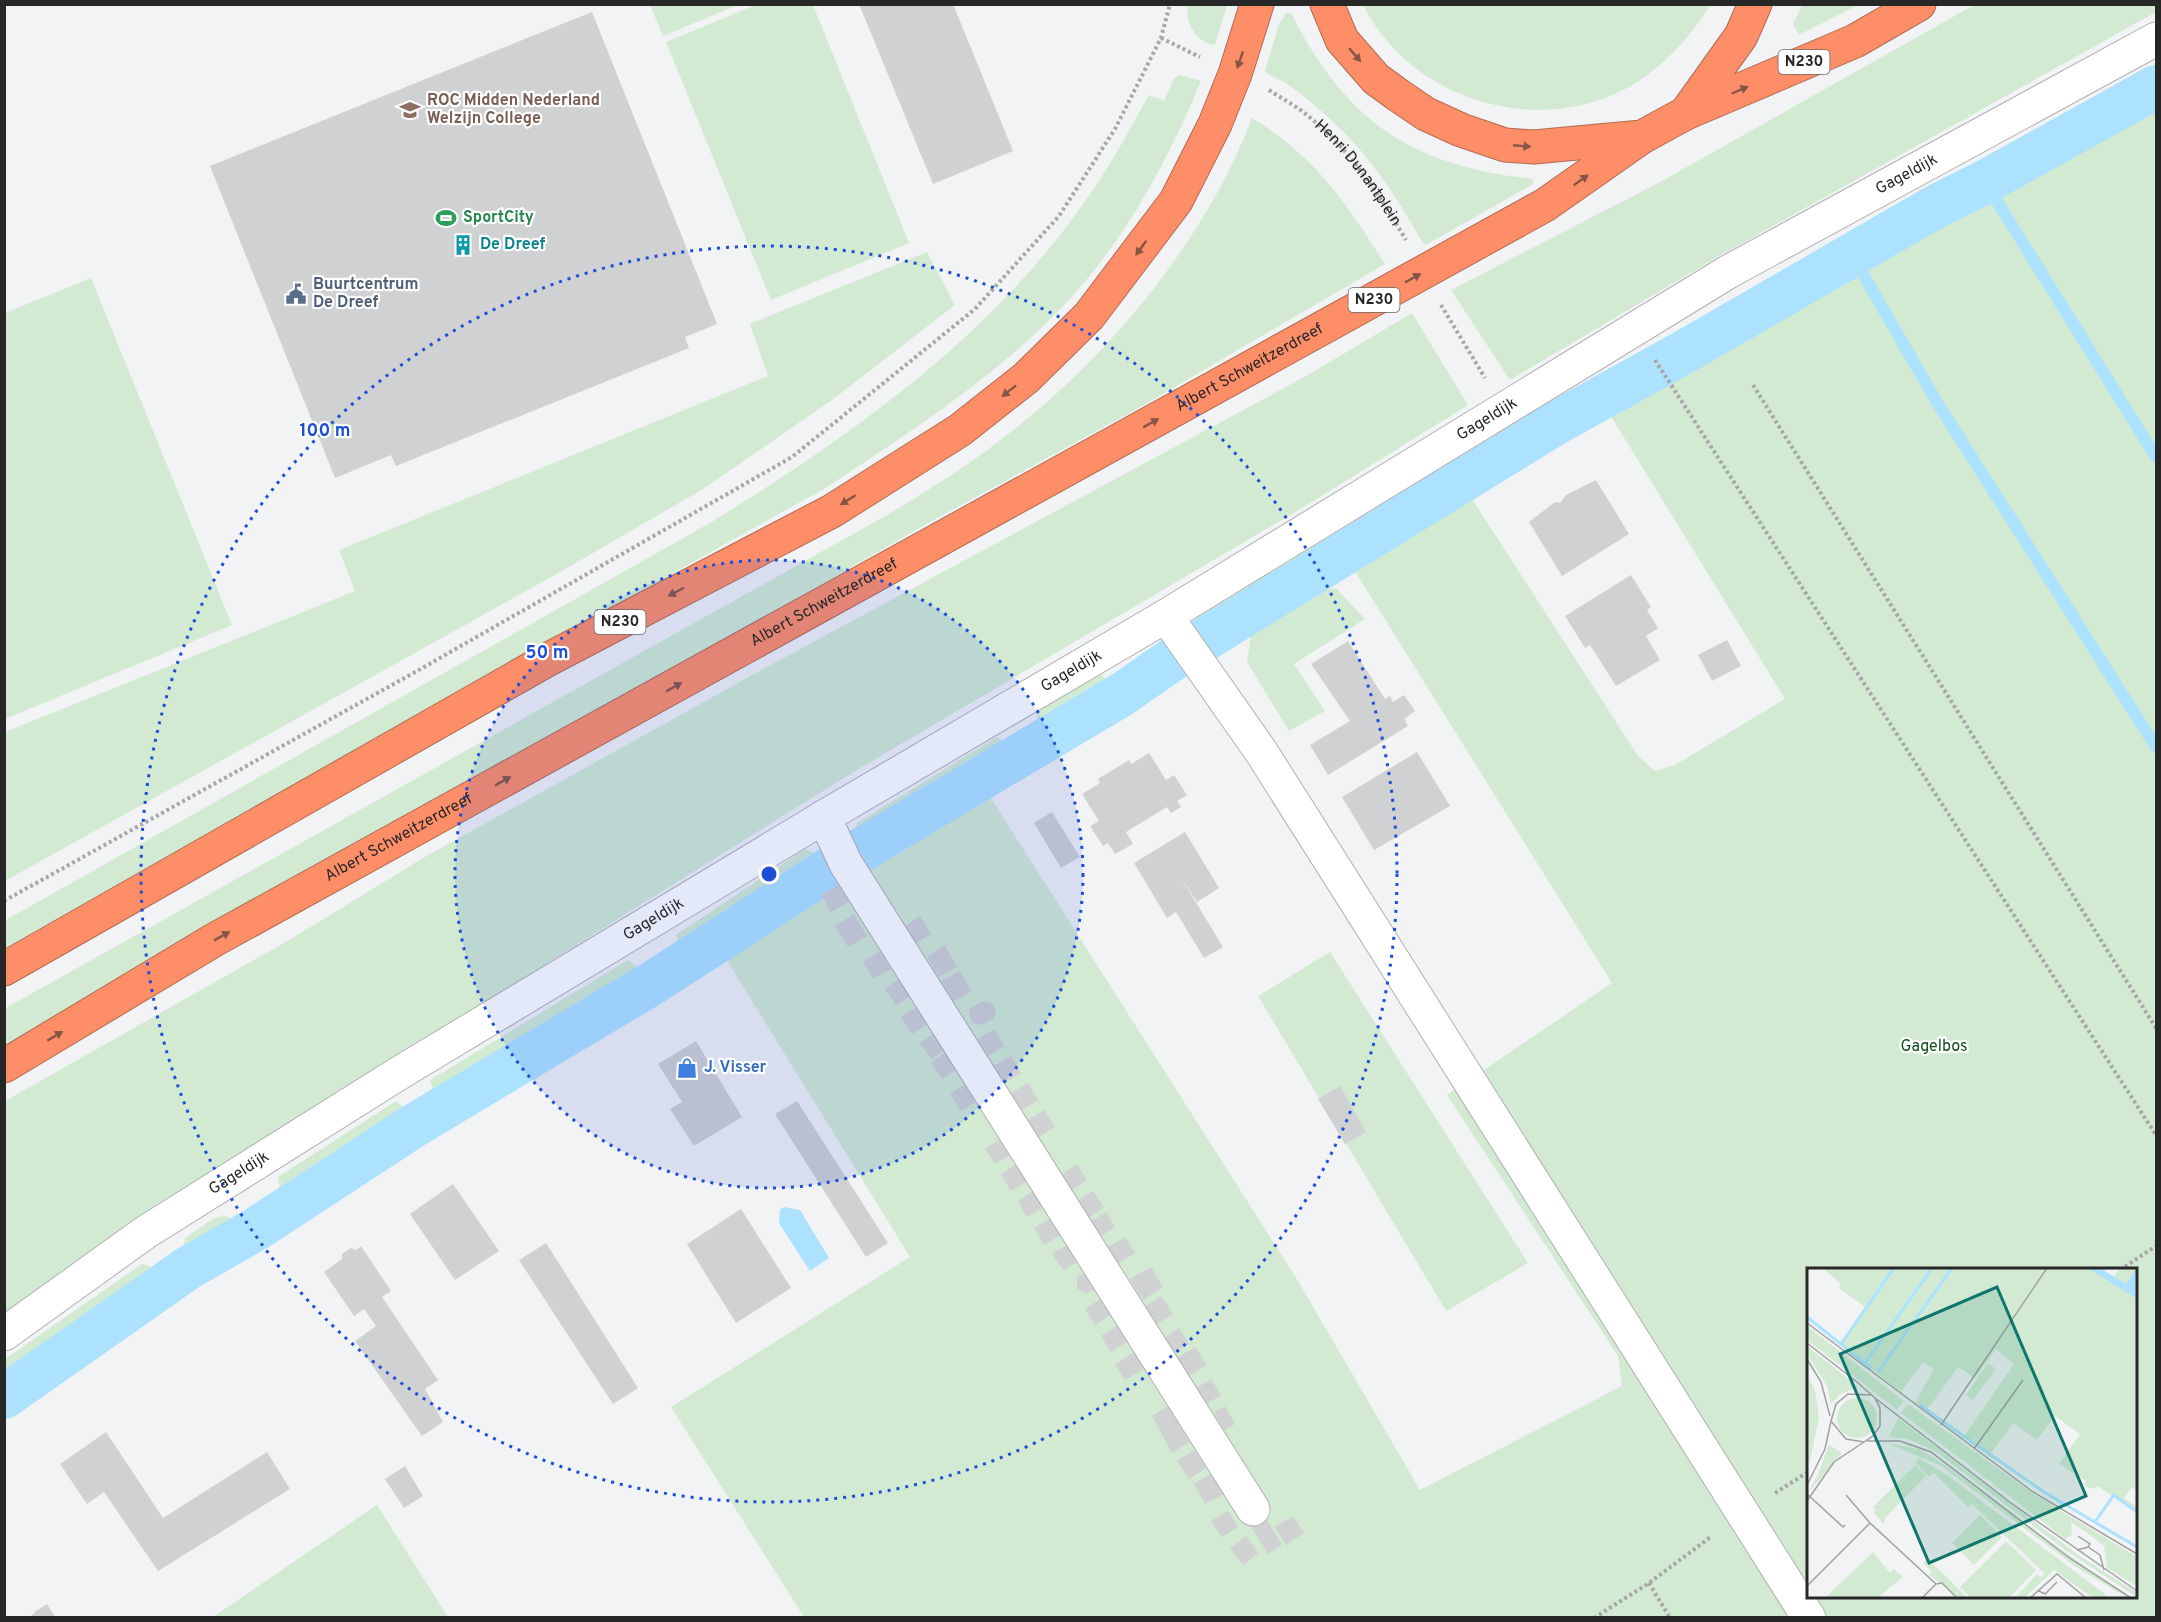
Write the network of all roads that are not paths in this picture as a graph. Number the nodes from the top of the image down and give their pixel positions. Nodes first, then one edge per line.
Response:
1 (1257, 4) edge
2 (1327, 4) edge
3 (1755, 4) edge
4 (1919, 4) edge
5 (2157, 39) edge
6 (1686, 113) junction
7 (1642, 137) junction
8 (1166, 616) junction
9 (824, 817) junction
10 (4, 969) edge
11 (4, 1066) edge
12 (4, 1334) edge
13 (1253, 1509) dead end
14 (1809, 1617) edge

1 -> 10 highway, N230
2 -> 7 highway, N230
3 - 6 highway, N230
6 -> 4 highway, N230
5 - 8 street, Gageldijk
6 - 7 highway, N230
11 -> 7 highway, Albert Schweitzerdreef / N230
8 - 9 street, Gageldijk
8 - 14 street
9 - 12 street, Gageldijk
9 - 13 street

